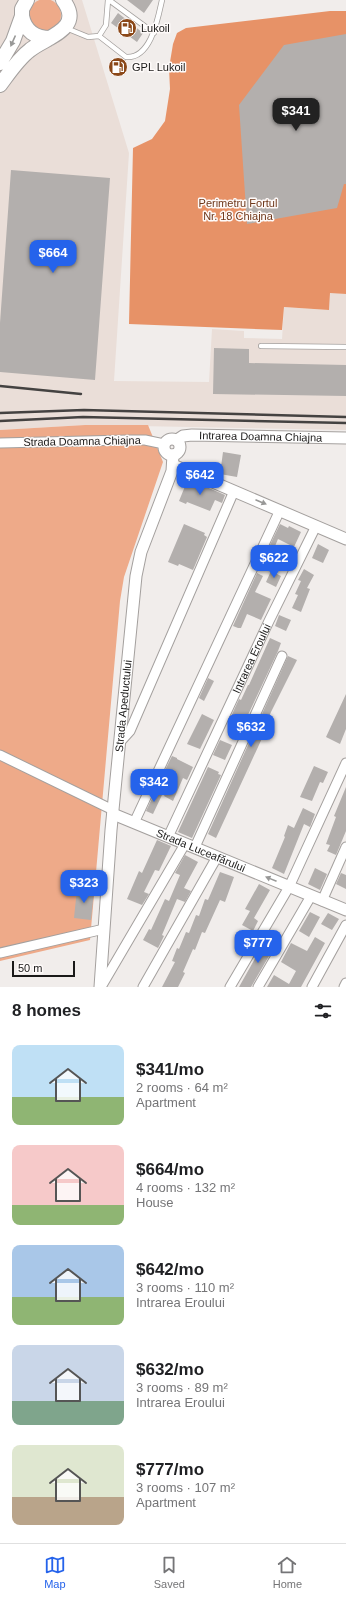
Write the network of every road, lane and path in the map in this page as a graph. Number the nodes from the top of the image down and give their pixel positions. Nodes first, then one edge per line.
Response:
1 (27, 0) edge
2 (108, 0) edge
3 (162, 0) edge
4 (68, 3) edge
5 (22, 16) junction
6 (65, 28) junction
7 (154, 33) junction
8 (99, 36) junction
9 (50, 38) junction
10 (0, 63) edge
11 (0, 85) edge
12 (261, 346) dead end
13 (346, 347) edge
14 (346, 438) edge
15 (177, 440) junction
16 (0, 443) edge
17 (164, 444) junction
18 (173, 460) junction
19 (234, 491) junction
20 (280, 510) junction
21 (316, 526) junction
22 (346, 539) edge
23 (282, 656) dead end
24 (120, 742) junction
25 (0, 755) edge
26 (346, 763) edge
27 (113, 812) junction
28 (134, 823) junction
29 (168, 837) junction
30 (190, 845) junction
31 (346, 847) edge
32 (217, 857) junction
33 (289, 887) junction
34 (311, 896) junction
35 (322, 901) junction
36 (346, 910) edge
37 (346, 925) edge
38 (104, 929) junction
39 (0, 953) edge
40 (346, 983) edge
41 (101, 987) edge
42 (143, 987) edge
43 (230, 987) edge
44 (258, 987) edge
45 (312, 987) edge
46 (344, 987) edge

1 - 5 main road
2 - 7 lane
2 - 8 lane
3 - 7 lane
4 - 6 main road
5 - 9 main road
5 -> 10 main road
6 - 8 lane
6 - 9 main road
7 - 8 lane
9 - 11 main road
12 - 13 lane
14 - 15 street, Intrarea Doamna Chiajna
15 - 17 street, Intrarea Doamna Chiajna
15 - 18 street, Strada Apeductului
16 - 17 street, Strada Doamna Chiajna
17 - 18 street
18 - 19 street
18 - 24 street, Strada Apeductului
19 -> 20 street
19 - 24 street
20 - 21 street
20 - 28 street
21 - 22 street
21 - 29 street, Intrarea Eroului
23 - 30 street
24 - 27 street, Strada Apeductului
25 - 27 street, Strada Luceafărului
26 - 33 street
27 - 28 street, Strada Luceafărului
27 - 38 street, Strada Apeductului
28 - 29 street, Strada Luceafărului
29 - 30 street, Strada Luceafărului
30 - 32 street, Strada Luceafărului
30 - 41 street
31 - 35 street
33 -> 32 street, Strada Luceafărului
32 - 42 street
33 - 34 street, Strada Luceafărului
33 - 43 street
34 - 35 street, Strada Luceafărului
34 - 44 street
35 - 36 street, Strada Luceafărului
37 - 45 street
38 - 39 street
38 - 41 street, Strada Apeductului
40 - 46 street

